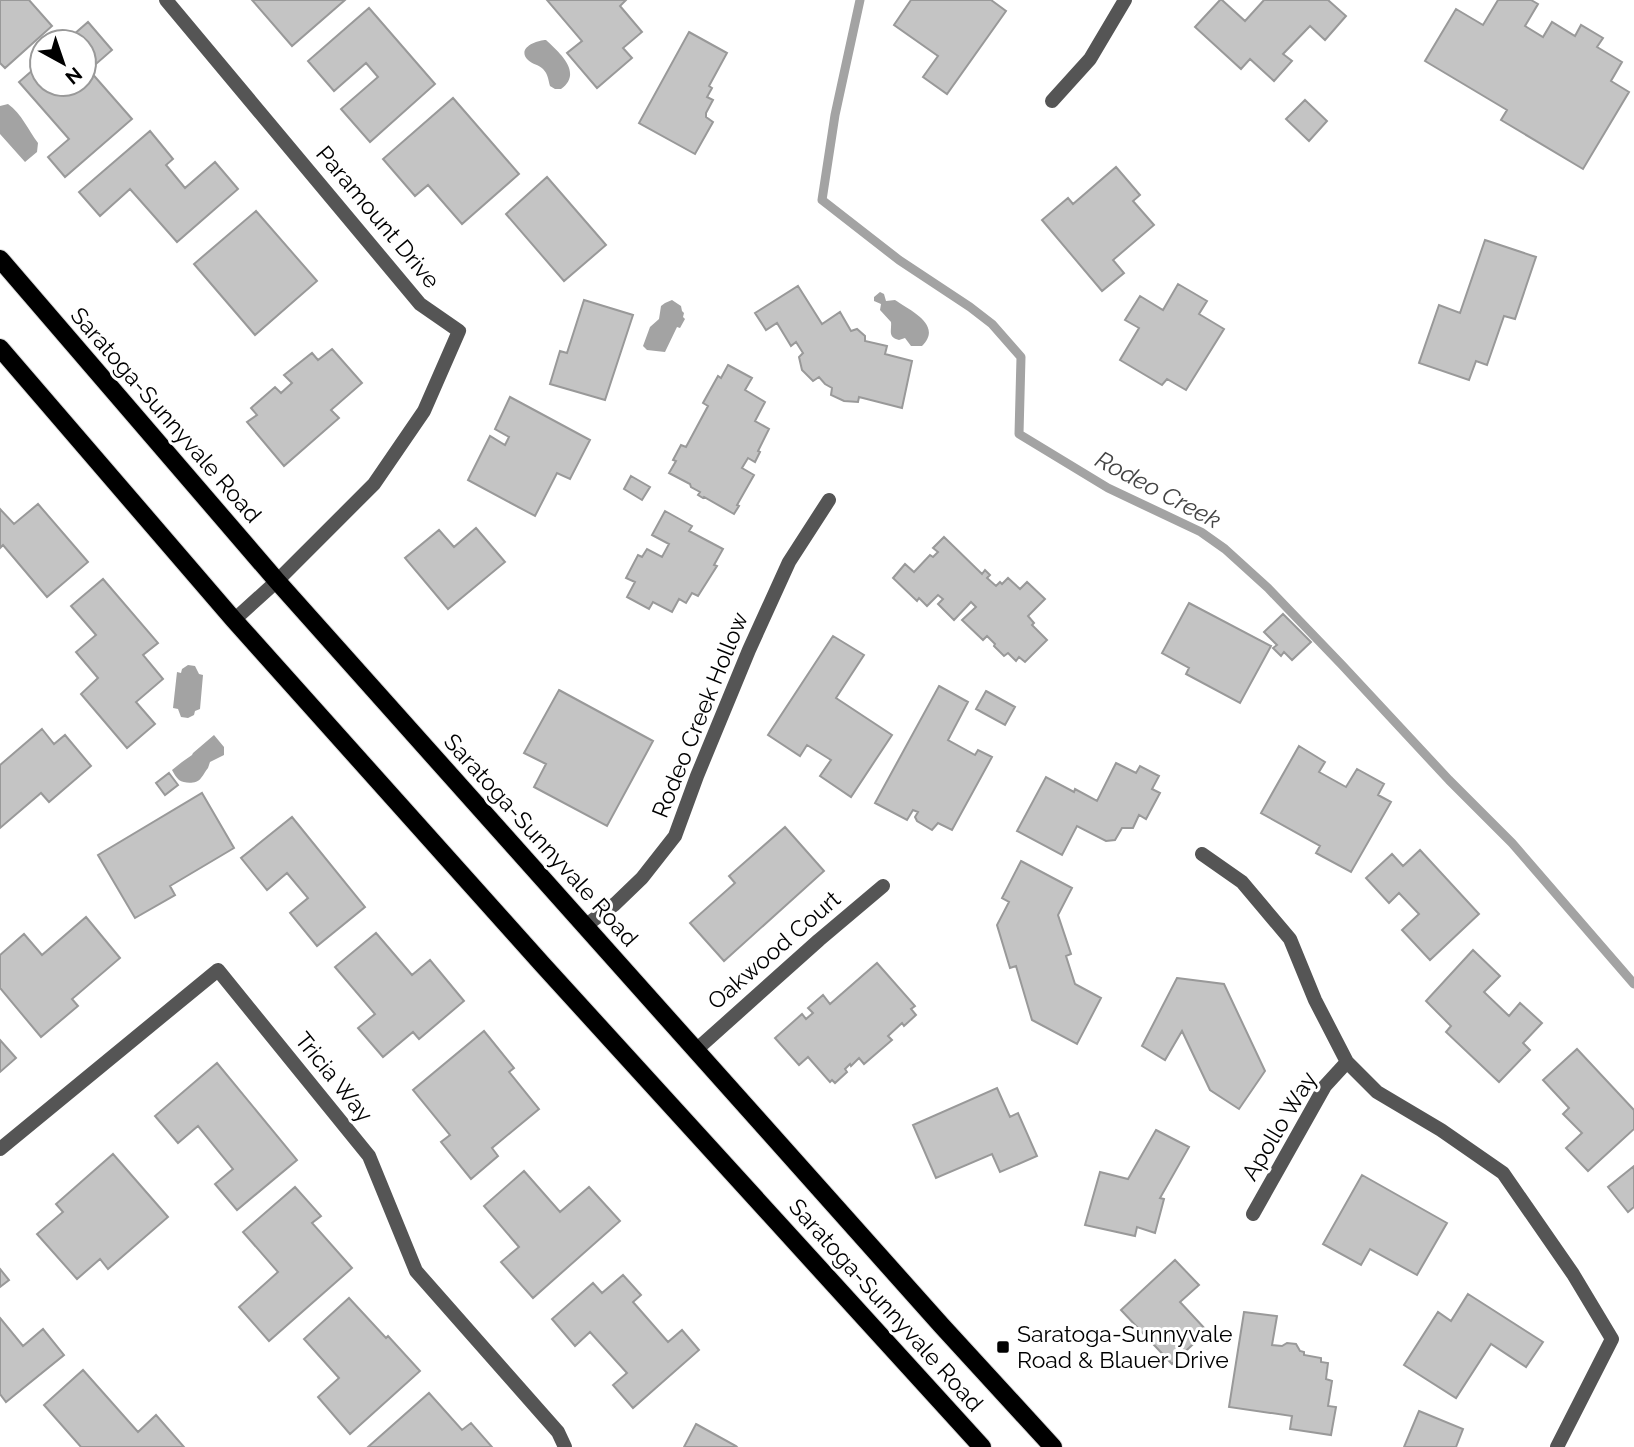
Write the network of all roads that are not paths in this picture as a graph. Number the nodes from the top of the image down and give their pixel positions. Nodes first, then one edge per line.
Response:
1 (166, 0) edge
2 (1125, 0) edge
3 (1052, 101) dead end
4 (0, 259) edge
5 (0, 348) edge
6 (829, 500) dead end
7 (277, 581) junction
8 (234, 620) junction
9 (1202, 854) dead end
10 (883, 886) dead end
11 (585, 926) junction
12 (696, 1050) junction
13 (1347, 1062) junction
14 (0, 1149) edge
15 (1253, 1214) dead end
16 (565, 1447) edge
17 (982, 1447) edge
18 (1053, 1447) edge
19 (1557, 1447) edge

1 - 7 street, Paramount Drive
2 - 3 street
4 - 7 main road, Saratoga-Sunnyvale Road
5 - 8 main road, Saratoga-Sunnyvale Road
6 - 11 street, Rodeo Creek Hollow
7 - 8 street, Paramount Drive
7 - 11 main road, Saratoga-Sunnyvale Road
8 - 17 main road, Saratoga-Sunnyvale Road
9 - 13 street
10 - 12 street, Oakwood Court
11 - 12 main road, Saratoga-Sunnyvale Road
12 - 18 main road, Saratoga-Sunnyvale Road
13 - 15 street, Apollo Way
13 - 19 street
14 - 16 street, Tricia Way

